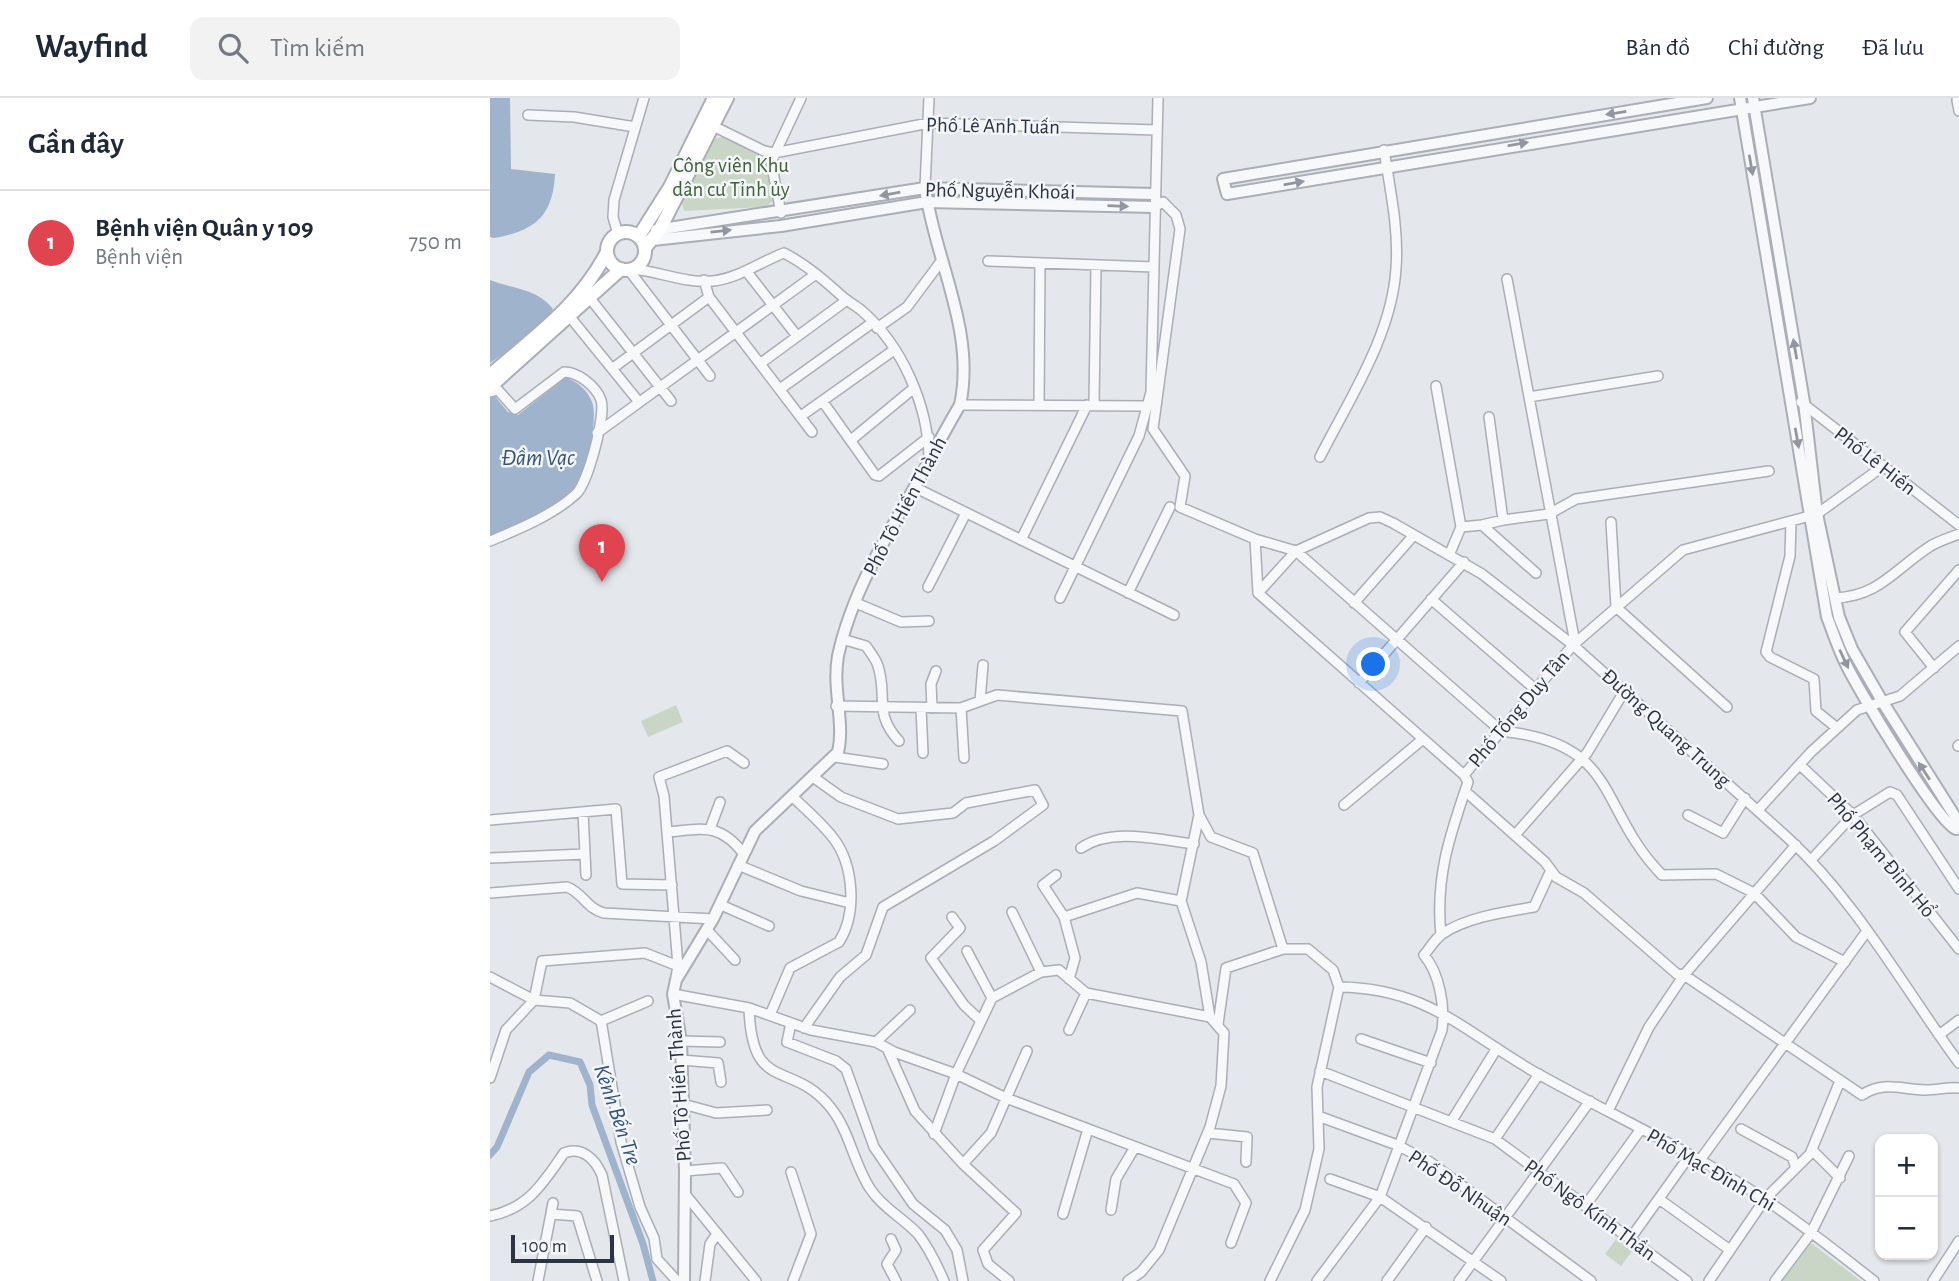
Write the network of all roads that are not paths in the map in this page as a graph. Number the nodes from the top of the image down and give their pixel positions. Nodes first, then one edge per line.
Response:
1 (644, 98) edge
2 (714, 98) edge
3 (727, 98) edge
4 (800, 98) edge
5 (929, 98) edge
6 (1158, 98) edge
7 (1707, 98) edge
8 (1810, 98) edge
9 (1957, 100) dead end
10 (1741, 103) edge
11 (1754, 103) edge
12 (1959, 111) edge
13 (528, 115) dead end
14 (929, 123) junction
15 (713, 126) junction
16 (635, 127) junction
17 (1157, 130) junction
18 (1384, 150) junction
19 (774, 153) junction
20 (1387, 167) junction
21 (925, 188) junction
22 (1154, 194) junction
23 (927, 202) junction
24 (1158, 205) junction
25 (780, 213) junction
26 (618, 234) junction
27 (649, 238) junction
28 (607, 251) junction
29 (942, 260) junction
30 (988, 261) dead end
31 (1040, 263) junction
32 (1096, 265) junction
33 (1154, 267) junction
34 (627, 269) junction
35 (747, 272) junction
36 (816, 274) junction
37 (1507, 279) dead end
38 (704, 280) junction
39 (589, 297) junction
40 (709, 297) junction
41 (847, 300) junction
42 (774, 305) junction
43 (570, 317) junction
44 (672, 324) junction
45 (875, 326) junction
46 (737, 332) junction
47 (797, 336) junction
48 (894, 350) junction
49 (633, 353) junction
50 (698, 359) junction
51 (761, 363) junction
52 (613, 368) junction
53 (490, 375) edge
54 (710, 376) dead end
55 (1658, 376) dead end
56 (1436, 386) dead end
57 (660, 387) junction
58 (914, 388) junction
59 (490, 389) edge
60 (780, 389) junction
61 (1529, 397) junction
62 (671, 401) dead end
63 (639, 402) junction
64 (823, 402) junction
65 (1804, 402) junction
66 (1791, 403) junction
67 (960, 405) junction
68 (1039, 405) junction
69 (1090, 405) junction
70 (1145, 406) junction
71 (801, 416) junction
72 (1489, 417) dead end
73 (812, 432) dead end
74 (597, 433) junction
75 (929, 437) junction
76 (851, 440) junction
77 (1320, 457) dead end
78 (929, 458) junction
79 (1881, 467) junction
80 (1769, 471) dead end
81 (914, 487) junction
82 (1170, 507) dead end
83 (966, 513) junction
84 (1549, 514) junction
85 (1814, 514) junction
86 (1503, 520) junction
87 (1791, 521) junction
88 (1611, 522) dead end
89 (1482, 525) junction
90 (1959, 526) edge
91 (1461, 527) junction
92 (1959, 534) edge
93 (1414, 535) junction
94 (1255, 539) junction
95 (1021, 540) junction
96 (490, 541) edge
97 (1296, 551) junction
98 (1450, 553) junction
99 (1464, 562) junction
100 (1075, 567) junction
101 (1959, 570) edge
102 (1536, 573) dead end
103 (928, 587) dead end
104 (1128, 593) junction
105 (1258, 593) junction
106 (1060, 598) dead end
107 (1835, 598) junction
108 (1431, 599) junction
109 (856, 603) junction
110 (1354, 603) junction
111 (1615, 607) junction
112 (1174, 615) dead end
113 (929, 621) dead end
114 (842, 639) junction
115 (1396, 640) junction
116 (1574, 644) junction
117 (1959, 646) edge
118 (983, 665) dead end
119 (1934, 668) junction
120 (936, 671) dead end
121 (1359, 683) junction
122 (1535, 689) junction
123 (1625, 690) junction
124 (980, 701) junction
125 (1877, 703) junction
126 (836, 706) junction
127 (1727, 707) dead end
128 (881, 708) junction
129 (921, 708) junction
130 (932, 708) junction
131 (961, 708) junction
132 (1837, 728) junction
133 (1501, 731) junction
134 (1423, 739) junction
135 (899, 741) dead end
136 (923, 753) dead end
137 (835, 757) junction
138 (964, 758) dead end
139 (1581, 758) junction
140 (744, 763) dead end
141 (883, 764) dead end
142 (1800, 765) junction
143 (1464, 775) junction
144 (813, 777) junction
145 (1465, 791) junction
146 (792, 796) junction
147 (1745, 798) junction
148 (720, 802) dead end
149 (1344, 805) dead end
150 (1758, 810) junction
151 (583, 812) junction
152 (1199, 815) junction
153 (1688, 815) dead end
154 (1853, 815) junction
155 (490, 820) edge
156 (710, 828) junction
157 (1196, 831) junction
158 (1957, 831) edge
159 (667, 832) junction
160 (1515, 835) junction
161 (1210, 837) junction
162 (1194, 844) junction
163 (1796, 845) junction
164 (1081, 848) dead end
165 (585, 854) junction
166 (744, 854) junction
167 (490, 858) edge
168 (1811, 860) junction
169 (738, 865) junction
170 (1551, 870) junction
171 (586, 875) dead end
172 (1056, 875) dead end
173 (671, 885) junction
174 (1959, 889) edge
175 (490, 893) edge
176 (1754, 893) junction
177 (1181, 901) junction
178 (850, 904) junction
179 (721, 905) junction
180 (1012, 912) dead end
181 (1064, 917) junction
182 (952, 918) dead end
183 (674, 919) junction
184 (713, 919) junction
185 (769, 926) dead end
186 (707, 930) junction
187 (1867, 932) junction
188 (1441, 935) junction
189 (1283, 948) junction
190 (1959, 949) edge
191 (967, 951) dead end
192 (735, 960) dead end
193 (1845, 962) junction
194 (678, 966) junction
195 (1041, 972) junction
196 (1684, 975) junction
197 (490, 977) edge
198 (1069, 979) junction
199 (676, 980) junction
200 (1339, 987) junction
201 (1086, 993) junction
202 (673, 994) junction
203 (992, 998) junction
204 (534, 1000) junction
205 (648, 1001) dead end
206 (749, 1008) junction
207 (910, 1010) dead end
208 (1444, 1014) junction
209 (770, 1015) junction
210 (1210, 1017) junction
211 (1959, 1020) edge
212 (601, 1021) junction
213 (981, 1021) junction
214 (791, 1023) junction
215 (1218, 1024) junction
216 (804, 1028) junction
217 (1069, 1030) dead end
218 (1939, 1035) junction
219 (1361, 1039) dead end
220 (681, 1041) junction
221 (720, 1042) dead end
222 (876, 1042) junction
223 (1784, 1045) junction
224 (887, 1048) junction
225 (1497, 1048) junction
226 (1027, 1051) dead end
227 (681, 1060) junction
228 (1431, 1063) junction
229 (1959, 1063) edge
230 (1320, 1071) junction
231 (956, 1074) junction
232 (1539, 1074) junction
233 (490, 1078) edge
234 (1840, 1081) junction
235 (721, 1082) dead end
236 (1959, 1088) edge
237 (1006, 1098) junction
238 (1590, 1101) junction
239 (683, 1104) junction
240 (1415, 1108) junction
241 (767, 1110) dead end
242 (1608, 1111) junction
243 (1318, 1115) junction
244 (1451, 1122) junction
245 (1088, 1129) junction
246 (1641, 1129) junction
247 (1741, 1129) dead end
248 (1208, 1133) junction
249 (934, 1134) junction
250 (1494, 1139) junction
251 (1397, 1145) junction
252 (1135, 1147) junction
253 (1812, 1150) junction
254 (1690, 1155) junction
255 (1849, 1156) dead end
256 (1700, 1160) junction
257 (1246, 1162) dead end
258 (963, 1164) junction
259 (1796, 1168) junction
260 (1193, 1169) junction
261 (685, 1171) junction
262 (791, 1172) dead end
263 (1538, 1172) junction
264 (1840, 1178) junction
265 (1330, 1179) dead end
266 (738, 1192) dead end
267 (685, 1194) junction
268 (1380, 1197) junction
269 (1659, 1199) junction
270 (1765, 1199) junction
271 (553, 1203) dead end
272 (1585, 1206) junction
273 (1111, 1210) dead end
274 (551, 1214) junction
275 (1063, 1214) dead end
276 (490, 1216) edge
277 (1505, 1217) junction
278 (1426, 1227) junction
279 (1811, 1233) junction
280 (717, 1234) junction
281 (891, 1239) dead end
282 (1630, 1240) junction
283 (1959, 1241) edge
284 (1231, 1242) dead end
285 (1951, 1250) junction
286 (1730, 1251) junction
287 (1959, 1259) edge
288 (1474, 1261) junction
289 (1580, 1278) edge
290 (753, 1280) edge
291 (538, 1281) edge
292 (597, 1281) edge
293 (624, 1281) edge
294 (677, 1281) edge
295 (684, 1281) edge
296 (705, 1281) edge
297 (793, 1281) edge
298 (896, 1281) edge
299 (944, 1281) edge
300 (963, 1281) edge
301 (1009, 1281) edge
302 (1128, 1281) edge
303 (1270, 1281) edge
304 (1317, 1281) edge
305 (1387, 1281) edge
306 (1459, 1281) edge
307 (1501, 1281) edge
308 (1591, 1281) edge
309 (1687, 1281) edge
310 (1709, 1281) edge
311 (1776, 1281) edge
312 (1874, 1281) edge
313 (1933, 1281) edge

1 - 16 street
2 - 27 main road
3 - 15 main road
4 - 19 street
5 - 14 street, Phố Tô Hiến Thành
6 - 17 street
7 -> 18 street
8 - 11 street
9 - 12 street
10 - 11 street
20 -> 10 street
10 -> 66 street
65 -> 11 street
13 - 16 street
14 - 17 street, Phố Lê Anh Tuấn
14 - 19 street, Phố Lê Anh Tuấn
14 - 21 street, Phố Tô Hiến Thành
15 - 19 street
15 - 27 main road
16 - 26 street
17 - 22 street
18 - 20 street
18 -> 20 street
19 - 25 street
20 - 77 street
21 - 22 street, Phố Nguyễn Khoái
21 - 23 street, Phố Tô Hiến Thành
21 -> 25 street, Phố Nguyễn Khoái
22 - 24 street
23 -> 24 street, Phố Nguyễn Khoái
27 -> 23 street, Phố Nguyễn Khoái
23 - 29 street, Phố Tô Hiến Thành
24 - 33 street
24 - 94 street
25 - 27 street, Phố Nguyễn Khoái
26 - 27 main road
26 - 28 main road
27 - 34 main road
28 - 34 main road
28 - 53 main road
29 - 45 street
29 - 67 street, Phố Tô Hiến Thành
30 - 31 street
31 - 32 street
31 - 68 street
32 - 33 street
32 - 69 street
33 - 70 street
34 - 38 street
34 - 39 main road
34 - 44 street
35 - 36 street
35 - 38 street
35 - 42 street
36 - 41 street
36 - 42 street
37 - 61 street
38 - 40 street
39 - 43 main road
39 - 49 street
40 - 44 street
40 - 46 street
41 - 45 street
41 - 47 street
42 - 46 street
42 - 47 street
43 - 52 street
43 - 59 main road
44 - 49 street
44 - 50 street
45 - 48 street
45 - 60 street
46 - 50 street
46 - 51 street
47 - 51 street
48 - 58 street
48 - 64 street
49 - 52 street
49 - 57 street
50 - 54 street
50 - 57 street
51 - 60 street
52 - 63 street
55 - 61 street
56 - 91 street
57 - 62 street
57 - 63 street
58 - 75 street
58 - 76 street
59 - 74 street
60 - 71 street
61 - 84 street
63 - 74 street
64 - 71 street
64 - 76 street
65 - 66 street
65 - 79 street, Phố Lê Hiến
65 - 85 street
66 -> 85 street
67 - 68 street
67 - 78 street, Phố Tô Hiến Thành
68 - 69 street
69 - 70 street
69 - 95 street
70 - 100 street
71 - 73 street
72 - 86 street
74 - 96 street
75 - 76 street
75 - 78 street
78 - 81 street, Phố Tô Hiến Thành
79 - 85 street, Phố Tống Duy Tân
79 - 90 street, Phố Lê Hiến
80 - 84 street
81 - 83 street
81 - 109 street, Phố Tô Hiến Thành
82 - 104 street
83 - 95 street
83 - 103 street
84 - 86 street
84 - 116 street
85 - 87 street, Phố Tống Duy Tân
85 - 107 street
85 -> 125 street
86 - 89 street
87 - 111 street, Phố Tống Duy Tân
87 - 132 street
88 - 111 street
89 - 91 street
89 - 102 street
91 - 98 street
92 - 107 street
93 - 97 street, Đường Quang Trung
93 - 98 street, Đường Quang Trung
93 - 110 street
94 - 97 street
94 - 105 street
95 - 100 street
97 - 105 street
97 - 110 street
98 - 99 street, Đường Quang Trung
99 - 108 street
99 - 116 street, Đường Quang Trung
100 - 104 street
100 - 106 street
101 - 119 street
104 - 112 street
105 - 121 street
107 - 125 street
108 - 115 street
108 - 122 street
109 - 113 street
109 - 114 street, Phố Tô Hiến Thành
110 - 115 street
111 - 116 street, Phố Tống Duy Tân
111 - 127 street
114 - 126 street, Phố Tô Hiến Thành
114 - 128 street
115 - 121 street
115 - 133 street
116 - 122 street, Phố Tống Duy Tân
116 - 123 street, Đường Quang Trung
117 - 119 street
118 - 124 street
119 - 125 street
120 - 130 street
121 - 134 street
122 - 133 street, Phố Tống Duy Tân
123 - 139 street
123 - 147 street, Đường Quang Trung
124 - 131 street
124 - 152 street
125 - 132 street
125 - 158 street
126 - 128 street
126 - 137 street, Phố Tô Hiến Thành
128 - 129 street
128 - 135 street
129 - 130 street
129 - 136 street
130 - 131 street
131 - 138 street
132 - 142 street
133 - 139 street
133 - 143 street, Phố Tống Duy Tân
134 - 143 street
134 - 149 street
137 - 141 street
137 - 144 street, Phố Tô Hiến Thành
139 - 160 street
139 - 176 street
140 - 159 street
142 - 150 street
142 - 154 street, Phố Phạm Đỉnh Hổ
143 - 145 street, Phố Tống Duy Tân
144 - 146 street, Phố Tô Hiến Thành
144 - 216 street
145 - 160 street
145 - 188 street, Phố Tống Duy Tân
146 - 166 street, Phố Tô Hiến Thành
146 - 178 street
147 - 150 street, Đường Quang Trung
147 - 153 street
148 - 156 street
150 - 163 street, Đường Quang Trung
151 - 155 street
151 - 165 street
151 - 173 street
152 - 157 street
152 - 161 street
154 - 168 street
154 - 174 street
154 - 190 street, Phố Phạm Đỉnh Hổ
156 - 159 street
156 - 166 street
157 - 161 street
157 - 162 street
159 - 173 street
160 - 170 street
161 - 189 street
162 - 164 street
162 - 177 street
163 - 168 street, Đường Quang Trung
163 - 176 street
165 - 167 street
165 - 171 street
166 - 169 street, Phố Tô Hiến Thành
168 - 187 street, Đường Quang Trung
169 - 178 street
169 - 179 street, Phố Tô Hiến Thành
170 - 188 street
170 - 196 street
172 - 181 street
173 - 183 street
175 - 183 street
176 - 193 street
176 - 196 street
177 - 181 street
177 - 210 street
178 - 209 street
179 - 184 street, Phố Tô Hiến Thành
179 - 185 street
180 - 195 street
181 - 198 street
182 - 213 street
183 - 184 street
183 - 194 street
184 - 186 street, Phố Tô Hiến Thành
186 - 192 street
186 - 199 street, Phố Tô Hiến Thành
187 - 193 street
187 - 218 street, Đường Quang Trung
188 - 208 street
189 - 200 street
189 - 215 street
191 - 203 street
193 - 223 street
194 - 199 street
194 - 204 street
195 - 198 street
195 - 203 street
196 - 223 street
196 - 242 street
197 - 204 street
198 - 201 street
199 - 202 street, Phố Tô Hiến Thành
200 - 208 street
200 - 230 street
201 - 210 street
201 - 217 street
202 - 206 street
202 - 220 street, Phố Tô Hiến Thành
203 - 213 street
204 - 212 street
204 - 233 street
205 - 212 street
206 - 209 street
206 - 299 street
207 - 222 street
208 - 225 street, Phố Mạc Đĩnh Chi
208 - 228 street
209 - 214 street
210 - 215 street
211 - 218 street
212 - 294 street
213 - 231 street
214 - 216 street
214 - 300 street
215 - 248 street
216 - 222 street
218 - 229 street, Đường Quang Trung
219 - 228 street
220 - 221 street
220 - 227 street, Phố Tô Hiến Thành
222 - 224 street
223 - 234 street
223 - 256 street
224 - 231 street
224 - 249 street
225 - 232 street, Phố Mạc Đĩnh Chi
225 - 244 street
226 - 237 street
227 - 235 street
227 - 239 street, Phố Tô Hiến Thành
228 - 240 street
230 - 240 street, Phố Ngô Kính Thần
230 - 243 street
231 - 237 street
231 - 249 street
232 - 238 street, Phố Mạc Đĩnh Chi
232 - 250 street
234 - 236 street
234 - 253 street
237 - 245 street
237 - 258 street
238 - 242 street, Phố Mạc Đĩnh Chi
238 - 263 street
239 - 241 street
239 - 261 street, Phố Tô Hiến Thành
240 - 244 street, Phố Ngô Kính Thần
240 - 251 street
242 - 246 street, Phố Mạc Đĩnh Chi
243 - 251 street, Phố Đỗ Nhuận
243 - 303 street
244 - 250 street, Phố Ngô Kính Thần
245 - 252 street
245 - 275 street
246 - 254 street, Phố Mạc Đĩnh Chi
246 - 272 street
247 - 259 street
248 - 257 street
248 - 260 street
249 - 258 street
250 - 263 street, Phố Ngô Kính Thần
251 - 268 street
251 - 277 street, Phố Đỗ Nhuận
252 - 260 street
252 - 273 street
253 - 259 street
253 - 264 street
254 - 256 street, Phố Mạc Đĩnh Chi
254 - 269 street
255 - 264 street
256 - 270 street, Phố Mạc Đĩnh Chi
258 - 301 street
259 - 270 street
260 - 284 street
260 - 302 street
261 - 266 street
261 - 267 street, Phố Tô Hiến Thành
262 - 297 street
263 - 272 street, Phố Ngô Kính Thần
263 - 277 street
264 - 279 street
265 - 268 street
267 - 280 street
267 - 295 street, Phố Tô Hiến Thành
268 - 278 street
268 - 304 street
269 - 282 street
269 - 286 street
270 - 279 street, Phố Mạc Đĩnh Chi
270 - 286 street
271 - 274 street
272 - 282 street, Phố Ngô Kính Thần
274 - 291 street
274 - 292 street
276 - 293 street
277 - 288 street
277 - 289 street, Phố Đỗ Nhuận
278 - 288 street
278 - 305 street
279 - 311 street
279 - 312 street, Phố Mạc Đĩnh Chi
280 - 290 street
280 - 296 street
281 - 298 street
282 - 309 street, Phố Ngô Kính Thần
283 - 285 street
285 - 287 street
285 - 313 street
286 - 310 street
288 - 306 street
288 - 307 street
289 - 308 street, Phố Đỗ Nhuận

